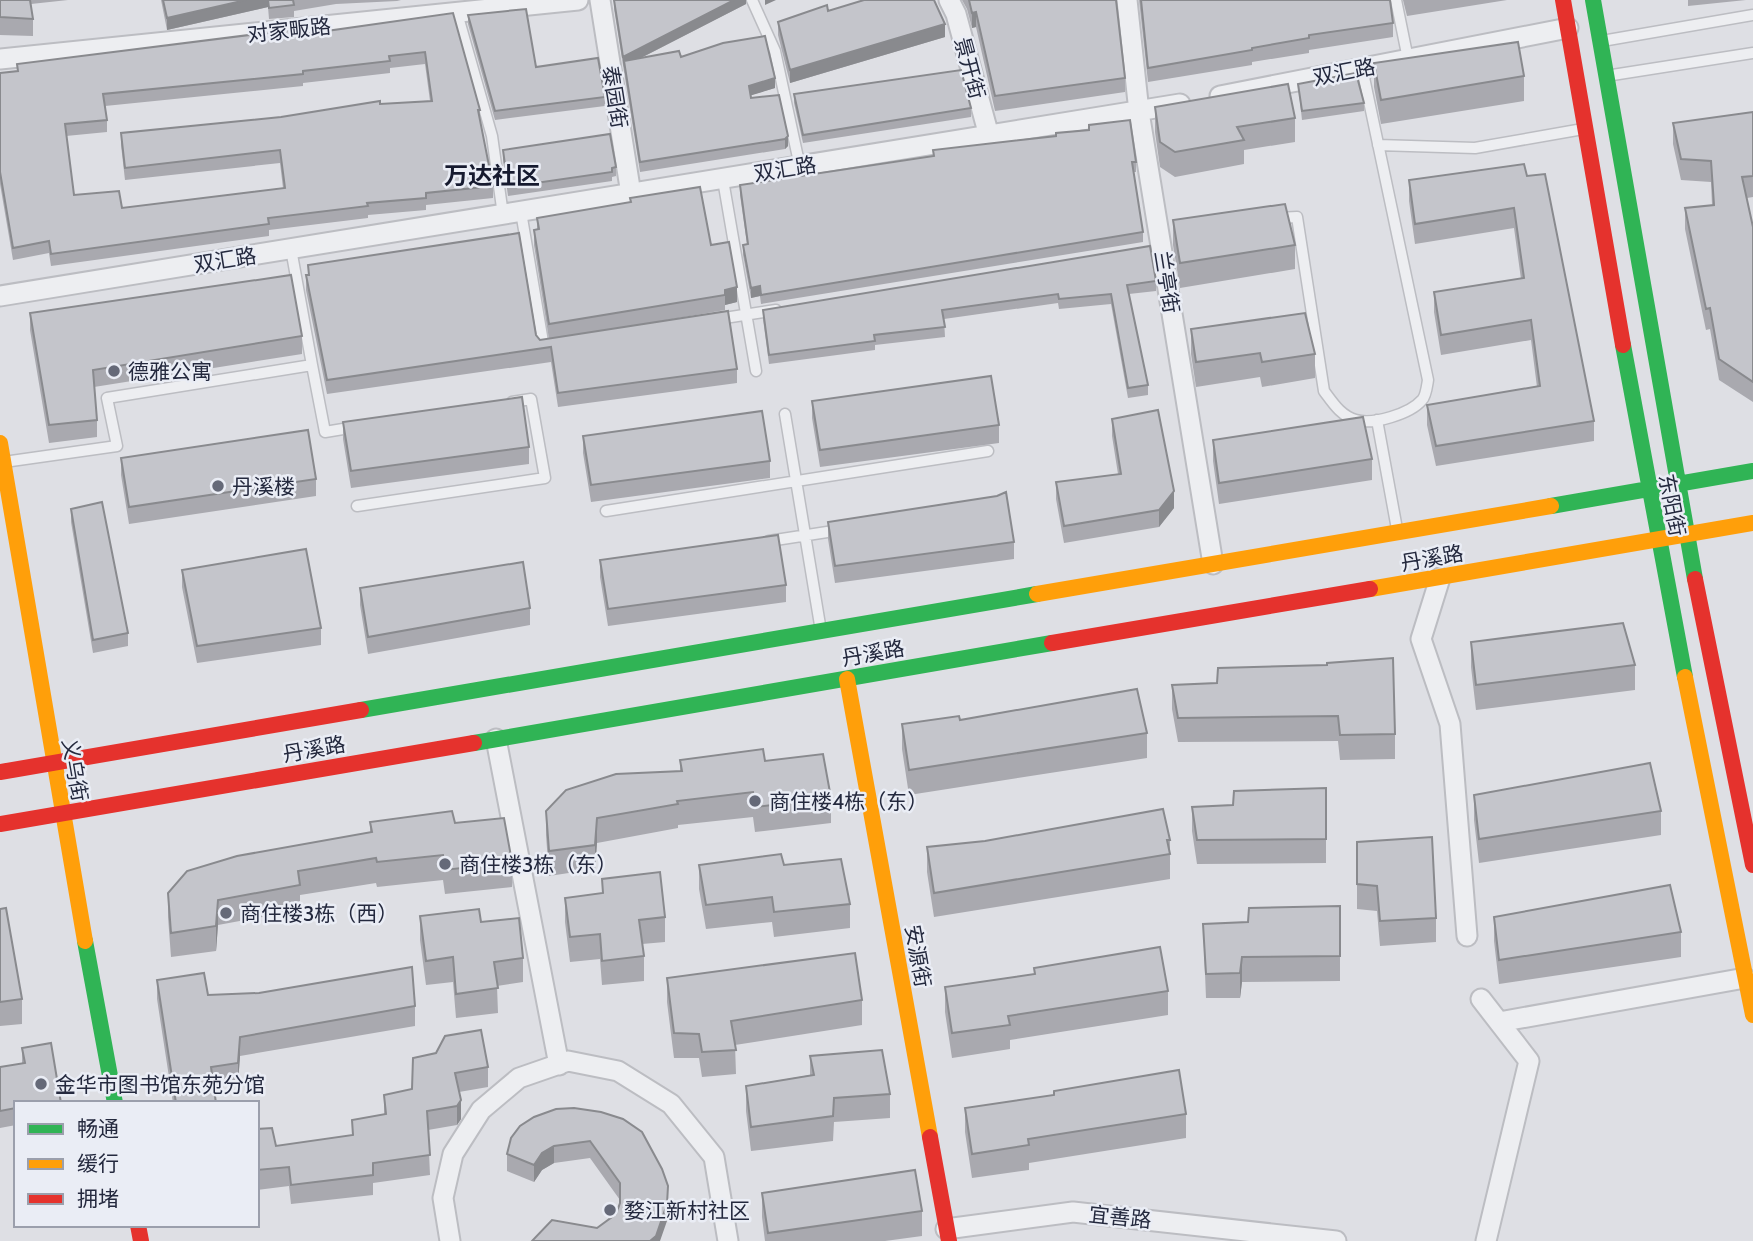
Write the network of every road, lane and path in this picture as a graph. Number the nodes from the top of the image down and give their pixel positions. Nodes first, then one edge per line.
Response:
1 (578, 0) edge
2 (600, 0) edge
3 (752, 0) edge
4 (948, 0) edge
5 (1127, 0) edge
6 (1396, 0) edge
7 (1563, 0) edge
8 (1593, 0) edge
9 (457, 13) junction
10 (1753, 15) edge
11 (1568, 28) junction
12 (1600, 41) junction
13 (1753, 53) edge
14 (0, 59) edge
15 (1408, 59) junction
16 (1362, 68) junction
17 (1606, 76) junction
18 (1139, 112) junction
19 (1585, 129) junction
20 (989, 136) junction
21 (1378, 145) junction
22 (800, 167) junction
23 (723, 180) junction
24 (631, 194) junction
25 (512, 214) junction
26 (1262, 218) edge
27 (291, 249) junction
28 (0, 296) edge
29 (786, 308) edge
30 (746, 314) junction
31 (706, 321) edge
32 (556, 346) edge
33 (312, 365) junction
34 (756, 371) dead end
35 (503, 403) edge
36 (785, 414) dead end
37 (1377, 420) junction
38 (366, 425) edge
39 (0, 443) edge
40 (988, 451) edge
41 (3, 462) junction
42 (1753, 471) edge
43 (796, 481) junction
44 (1677, 485) junction
45 (1648, 490) junction
46 (357, 506) dead end
47 (606, 510) dead end
48 (1753, 523) edge
49 (846, 529) edge
50 (1398, 532) junction
51 (805, 536) junction
52 (1687, 536) junction
53 (1658, 541) junction
54 (764, 542) edge
55 (1213, 564) junction
56 (1440, 578) junction
57 (821, 631) junction
58 (847, 679) junction
59 (496, 739) junction
60 (53, 762) junction
61 (0, 772) edge
62 (61, 814) junction
63 (0, 824) edge
64 (1753, 865) edge
65 (1467, 936) dead end
66 (1745, 978) junction
67 (1481, 999) dead end
68 (1753, 1016) edge
69 (1499, 1023) junction
70 (559, 1065) junction
71 (115, 1101) edge
72 (722, 1206) junction
73 (948, 1235) edge
74 (1278, 1238) edge
75 (450, 1241) edge
76 (713, 1241) edge
77 (728, 1241) edge
78 (1336, 1241) edge
79 (1486, 1241) edge

1 - 9 street, 对家畈路
2 - 24 street, 泰园街
3 - 22 lane
4 - 20 street, 景开街
5 - 18 street, 兰亭街
6 - 15 lane
7 - 11 main road, 东阳街
8 - 12 main road, 东阳街
9 - 14 street, 对家畈路
9 - 25 lane
10 - 12 lane
11 - 15 street, 双汇路
11 - 19 main road, 东阳街
12 - 17 main road, 东阳街
13 - 17 lane
15 - 16 street, 双汇路
16 - 18 street, 双汇路
16 - 21 lane
17 - 44 main road, 东阳街
18 - 20 street, 双汇路
18 - 55 street, 兰亭街
19 - 21 lane
19 - 45 main road, 东阳街
20 - 22 street, 双汇路
21 - 37 lane
22 - 23 street, 双汇路
23 - 24 street, 双汇路
23 - 30 lane
24 - 25 street, 双汇路
25 - 27 street, 双汇路
25 - 32 lane
26 - 37 lane
27 - 28 street, 双汇路
27 - 33 lane
29 - 30 lane
30 - 31 lane
30 - 34 lane
33 - 38 lane
33 - 41 lane
35 - 46 lane
36 - 43 lane
37 - 50 lane
39 - 41 main road, 义乌街
40 - 43 lane
41 - 60 main road, 义乌街
42 - 44 main road, 丹溪路
43 - 47 lane
43 - 51 lane
44 - 45 main road, 丹溪路
44 - 52 main road, 东阳街
45 - 50 main road, 丹溪路
45 - 53 main road, 东阳街
48 - 52 main road, 丹溪路
49 - 51 lane
50 - 55 main road, 丹溪路
51 - 54 lane
51 - 57 lane
52 - 53 main road, 丹溪路
52 - 64 main road, 东阳街
53 - 56 main road, 丹溪路
53 - 66 main road, 东阳街
55 - 57 main road, 丹溪路
56 - 58 main road, 丹溪路
56 - 65 street
57 - 60 main road, 丹溪路
58 - 59 main road, 丹溪路
58 - 73 main road, 安源街
59 - 62 main road, 丹溪路
59 - 70 street
60 - 61 main road, 丹溪路
60 - 62 main road, 义乌街
62 - 63 main road, 丹溪路
62 - 71 main road, 义乌街
66 - 68 main road, 东阳街
66 - 69 street
67 - 69 street
69 - 79 street
70 - 72 street
70 - 75 street
72 - 76 street
72 - 77 street
73 - 74 street, 宜善路
74 - 78 street, 宜善路

